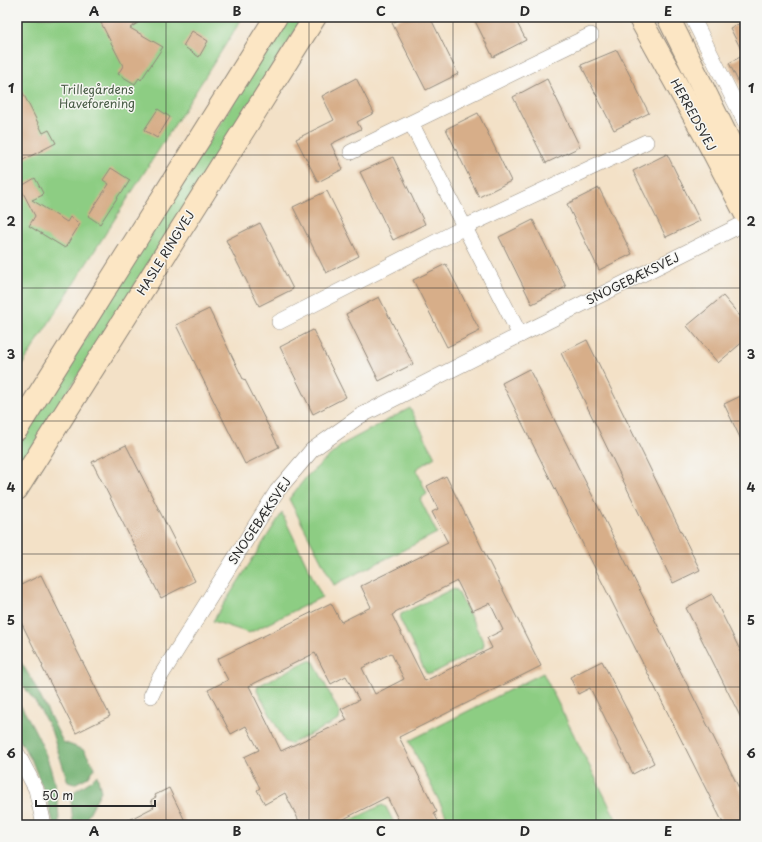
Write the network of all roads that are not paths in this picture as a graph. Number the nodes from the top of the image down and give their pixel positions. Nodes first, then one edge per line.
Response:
1 (276, 17) edge
2 (315, 17) edge
3 (639, 17) edge
4 (668, 17) edge
5 (692, 17) edge
6 (591, 35) dead end
7 (745, 122) edge
8 (411, 123) junction
9 (646, 142) dead end
10 (351, 152) dead end
11 (745, 173) edge
12 (745, 213) edge
13 (745, 223) edge
14 (465, 226) junction
15 (280, 322) dead end
16 (520, 335) junction
17 (17, 428) edge
18 (17, 489) edge
19 (151, 696) dead end
20 (17, 753) edge
21 (44, 825) edge

1 - 17 main road
2 - 18 main road, HASLE RINGVEJ
3 - 12 main road, HERREDSVEJ
4 - 11 main road, HERREDSVEJ
5 - 7 street
6 - 8 street
8 - 10 street
8 - 14 street
9 - 14 street
13 - 16 street, SNOGEBÆKSVEJ
14 - 15 street
14 - 16 street
16 - 19 street, SNOGEBÆKSVEJ
20 - 21 street

